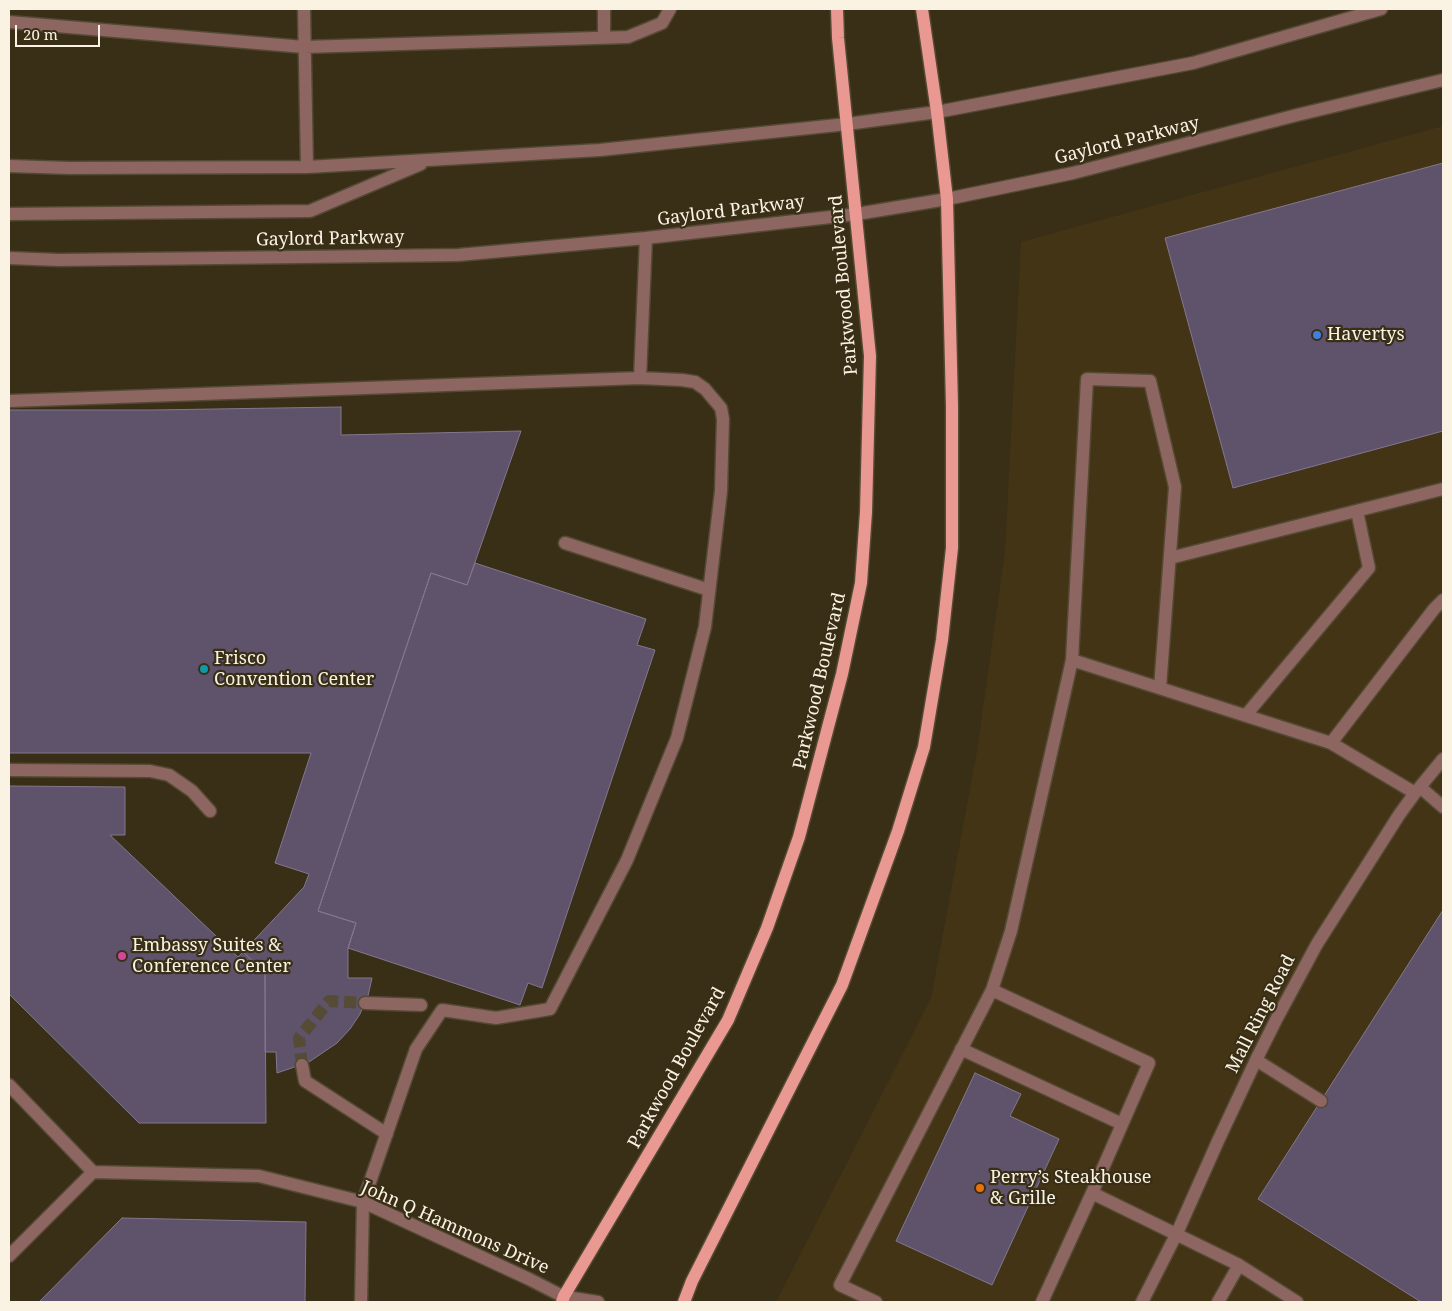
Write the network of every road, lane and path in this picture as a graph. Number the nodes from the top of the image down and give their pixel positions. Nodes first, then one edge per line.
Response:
1 (304, 9) edge
2 (604, 9) edge
3 (670, 9) edge
4 (837, 9) edge
5 (922, 9) edge
6 (1381, 9) edge
7 (1342, 14) edge
8 (9, 22) edge
9 (604, 37) junction
10 (304, 47) junction
11 (1443, 80) edge
12 (937, 112) junction
13 (847, 124) junction
14 (430, 160) junction
15 (9, 166) edge
16 (307, 167) junction
17 (947, 199) junction
18 (9, 214) edge
19 (857, 214) junction
20 (646, 238) junction
21 (9, 258) edge
22 (640, 378) junction
23 (9, 401) edge
24 (1443, 489) edge
25 (1357, 511) junction
26 (565, 543) dead end
27 (1170, 558) junction
28 (709, 590) junction
29 (1443, 600) edge
30 (1072, 660) junction
31 (1160, 688) junction
32 (1246, 715) junction
33 (1330, 742) junction
34 (1443, 759) edge
35 (9, 770) edge
36 (1417, 790) junction
37 (1443, 807) edge
38 (210, 810) dead end
39 (992, 990) junction
40 (365, 1003) tunnel mouth
41 (421, 1005) dead end
42 (961, 1049) junction
43 (1256, 1060) junction
44 (302, 1065) tunnel mouth
45 (9, 1085) edge
46 (1322, 1101) dead end
47 (1122, 1124) junction
48 (387, 1134) junction
49 (93, 1172) junction
50 (1092, 1193) junction
51 (363, 1202) junction
52 (1177, 1233) junction
53 (9, 1256) edge
54 (1239, 1265) junction
55 (567, 1300) edge
56 (361, 1302) edge
57 (598, 1302) edge
58 (684, 1302) edge
59 (876, 1302) edge
60 (1042, 1302) edge
61 (1142, 1302) edge
62 (1218, 1302) edge
63 (1297, 1302) edge

1 - 10 street
2 - 9 street
3 - 9 street
4 - 13 main road, Parkwood Boulevard
5 - 12 main road
6 - 7 street
7 - 12 street
8 - 10 street
9 - 10 street
10 - 16 street
11 - 17 street, Gaylord Parkway
12 - 13 street
12 - 17 main road
13 - 14 street
13 - 19 main road, Parkwood Boulevard
14 - 16 street
14 - 18 street
15 - 16 street
17 - 19 street, Gaylord Parkway
17 - 58 main road
19 - 20 street, Gaylord Parkway
19 - 55 main road, Parkwood Boulevard
20 - 21 street, Gaylord Parkway
20 - 22 street
22 - 23 street
22 - 28 street
24 - 25 street
25 - 27 street
25 - 32 street
26 - 28 street
27 - 30 street
27 - 31 street
28 - 48 street
29 - 33 street
30 - 31 street
30 - 39 street
31 - 32 street
32 - 33 street
33 - 36 street
34 - 36 street, Mall Ring Road
35 - 38 street
36 - 37 street
36 - 43 street, Mall Ring Road
39 - 42 street
39 - 47 street
40 - 41 street
42 - 47 street
42 - 59 street
43 - 46 street
43 - 52 street, Mall Ring Road
44 - 48 street
45 - 49 street
47 - 50 street
48 - 51 street
49 - 51 street, John Q Hammons Drive
49 - 53 street
50 - 52 street
50 - 60 street
51 - 55 street, John Q Hammons Drive
51 - 56 street
52 - 54 street
52 - 61 street, Mall Ring Road
54 - 62 street
54 - 63 street
55 - 57 street, John Q Hammons Drive

